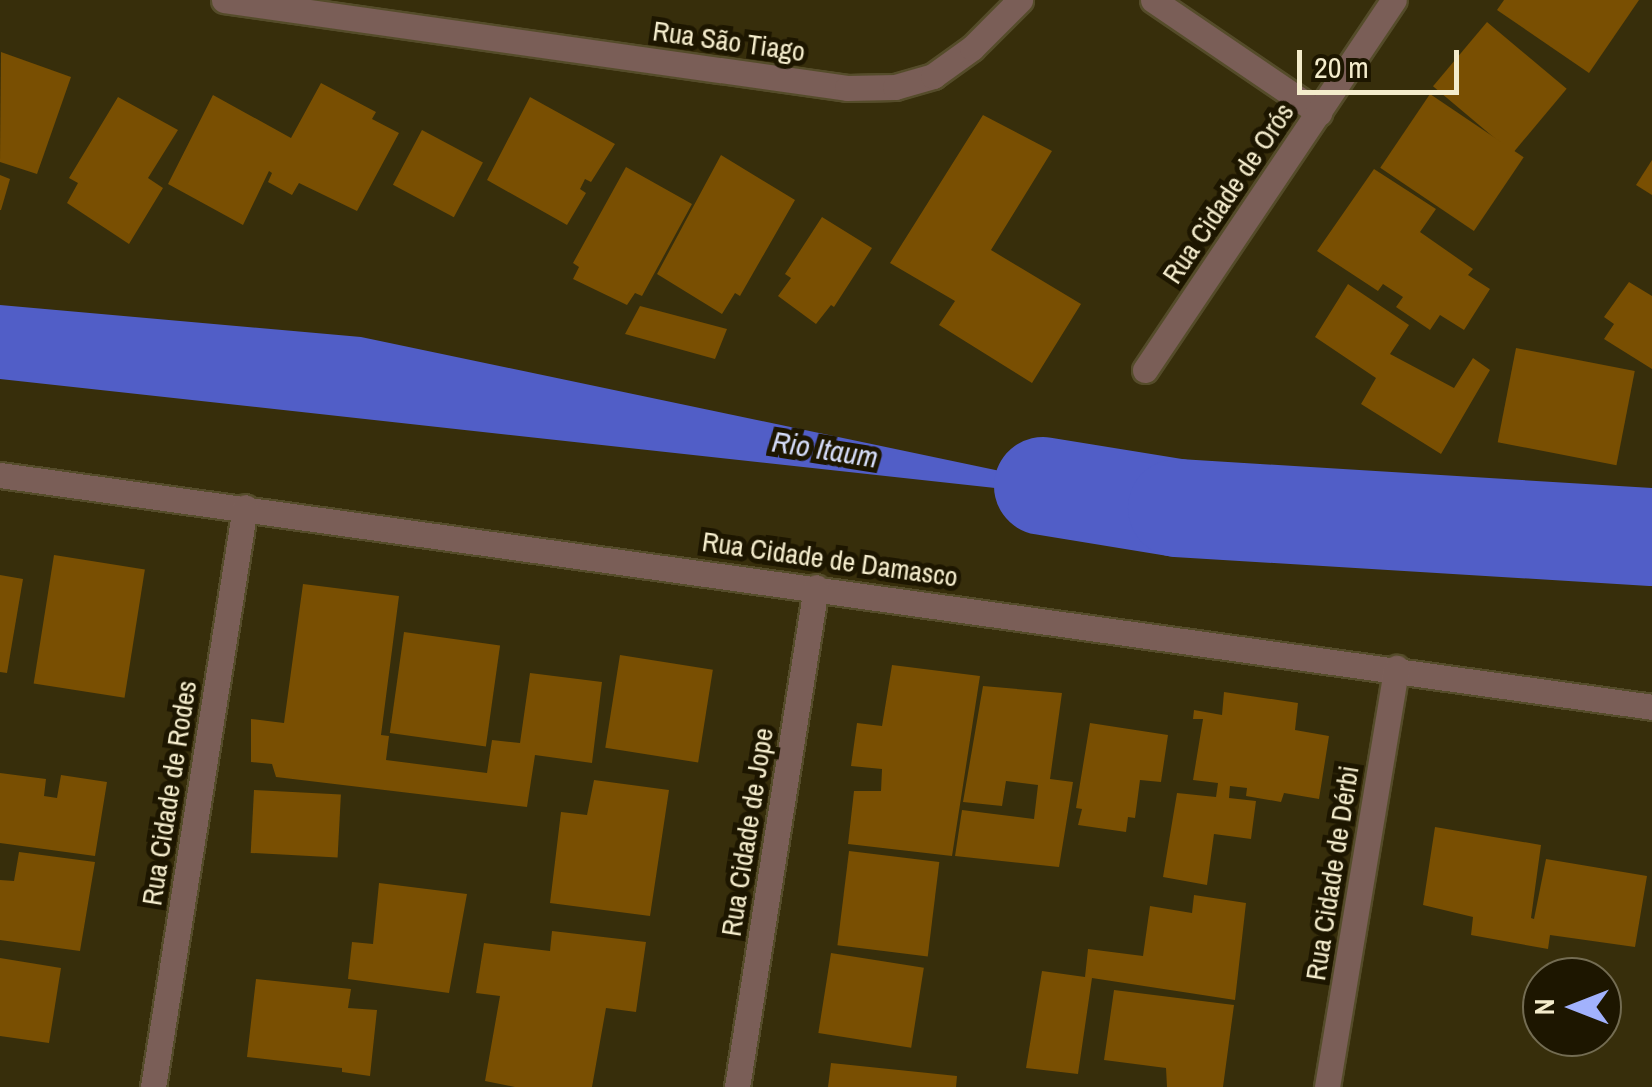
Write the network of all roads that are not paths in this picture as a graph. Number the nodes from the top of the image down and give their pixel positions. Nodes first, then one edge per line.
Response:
1 (224, 0) edge
2 (1020, 0) edge
3 (1153, 0) edge
4 (1394, 0) edge
5 (1319, 113) junction
6 (1145, 370) dead end
7 (0, 475) edge
8 (245, 508) junction
9 (816, 587) junction
10 (1396, 668) junction
11 (1652, 707) edge
12 (153, 1087) edge
13 (737, 1087) edge
14 (1327, 1087) edge

1 - 2 street, Rua São Tiago
3 - 5 street
4 - 5 street, Rua Cidade de Orós
5 - 6 street, Rua Cidade de Orós
7 - 8 street, Rua Cidade de Damasco
8 - 9 street, Rua Cidade de Damasco
8 - 12 street, Rua Cidade de Rodes
9 - 10 street, Rua Cidade de Damasco
9 - 13 street, Rua Cidade de Jope
10 - 11 street, Rua Cidade de Damasco
10 - 14 street, Rua Cidade de Dérbi

